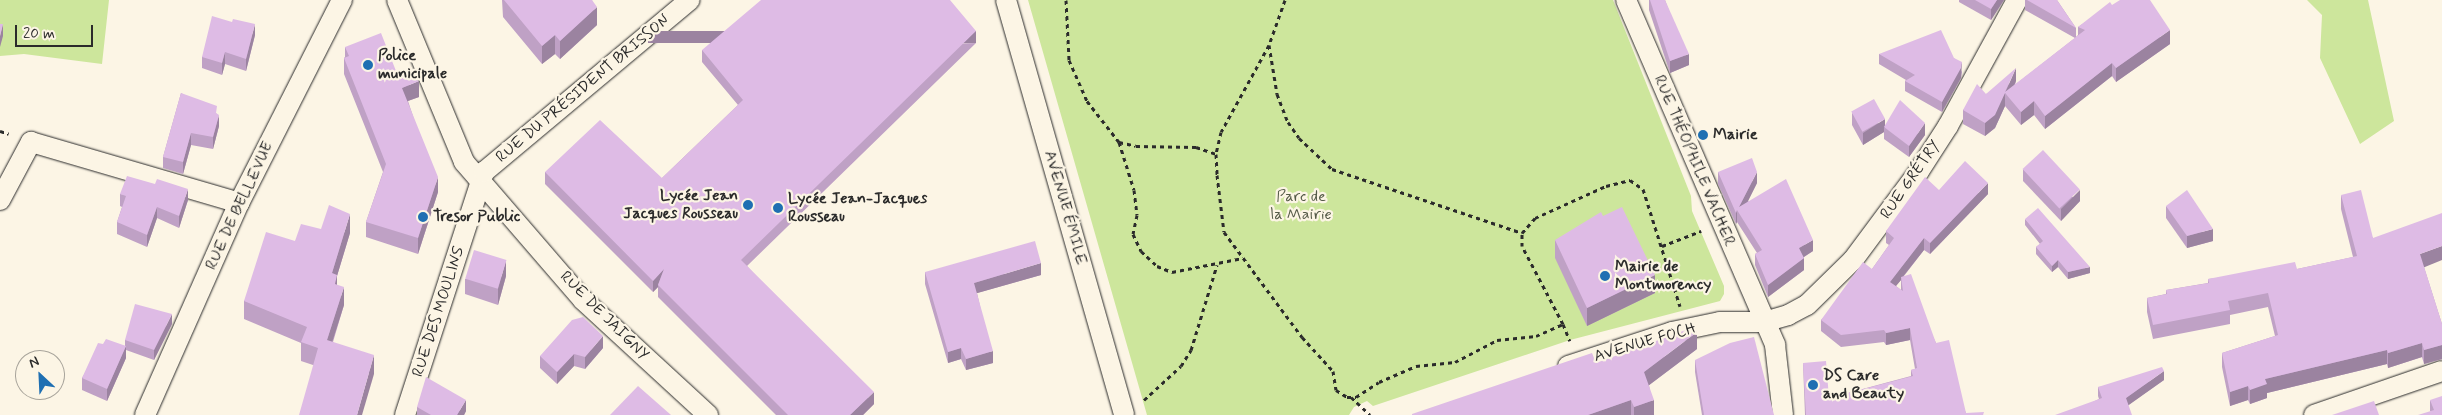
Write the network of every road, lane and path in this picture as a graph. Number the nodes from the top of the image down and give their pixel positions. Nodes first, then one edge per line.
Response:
1 (342, 0) edge
2 (397, 0) edge
3 (690, 0) edge
4 (1006, 0) edge
5 (1066, 0) edge
6 (1285, 0) edge
7 (1626, 0) edge
8 (2017, 0) edge
9 (1268, 45) junction
10 (1119, 142) junction
11 (1216, 154) junction
12 (481, 181) junction
13 (0, 200) edge
14 (240, 203) junction
15 (1720, 221) junction
16 (1522, 233) junction
17 (1662, 246) junction
18 (1243, 258) junction
19 (1218, 264) junction
20 (1764, 322) junction
21 (1563, 324) junction
22 (1686, 329) junction
23 (1580, 362) junction
24 (2442, 370) edge
25 (1552, 371) edge
26 (1350, 397) junction
27 (1131, 410) edge
28 (145, 415) edge
29 (405, 415) edge
30 (708, 415) edge
31 (1370, 415) edge
32 (1783, 415) edge
33 (2314, 415) edge

1 - 14 street, RUE DE BELLEVUE
2 - 12 street, RUE DE JAIGNY
3 - 12 street, RUE DU PRÉSIDENT BRISSON
4 - 27 street, AVENUE ÉMILE
5 - 10 path
6 - 9 path
7 - 15 street, RUE THÉOPHILE VACHER
8 - 20 street, RUE GRÉTRY
9 - 11 path
9 - 16 path
10 - 11 path
10 - 19 path
11 - 18 path
12 - 29 street, RUE DES MOULINS
12 - 30 street, RUE DE JAIGNY
13 - 14 street
14 - 28 street, RUE DE BELLEVUE
15 - 17 path
15 - 20 street, RUE THÉOPHILE VACHER
16 - 17 path
16 - 21 path
17 - 22 path
18 - 19 path
18 - 26 path
19 - 27 path
20 - 22 street, AVENUE FOCH
20 - 32 street, RUE THÉOPHILE VACHER
21 - 23 path
21 - 26 path
22 - 23 street, AVENUE FOCH
23 - 25 street, AVENUE FOCH
24 - 33 street
26 - 31 path

